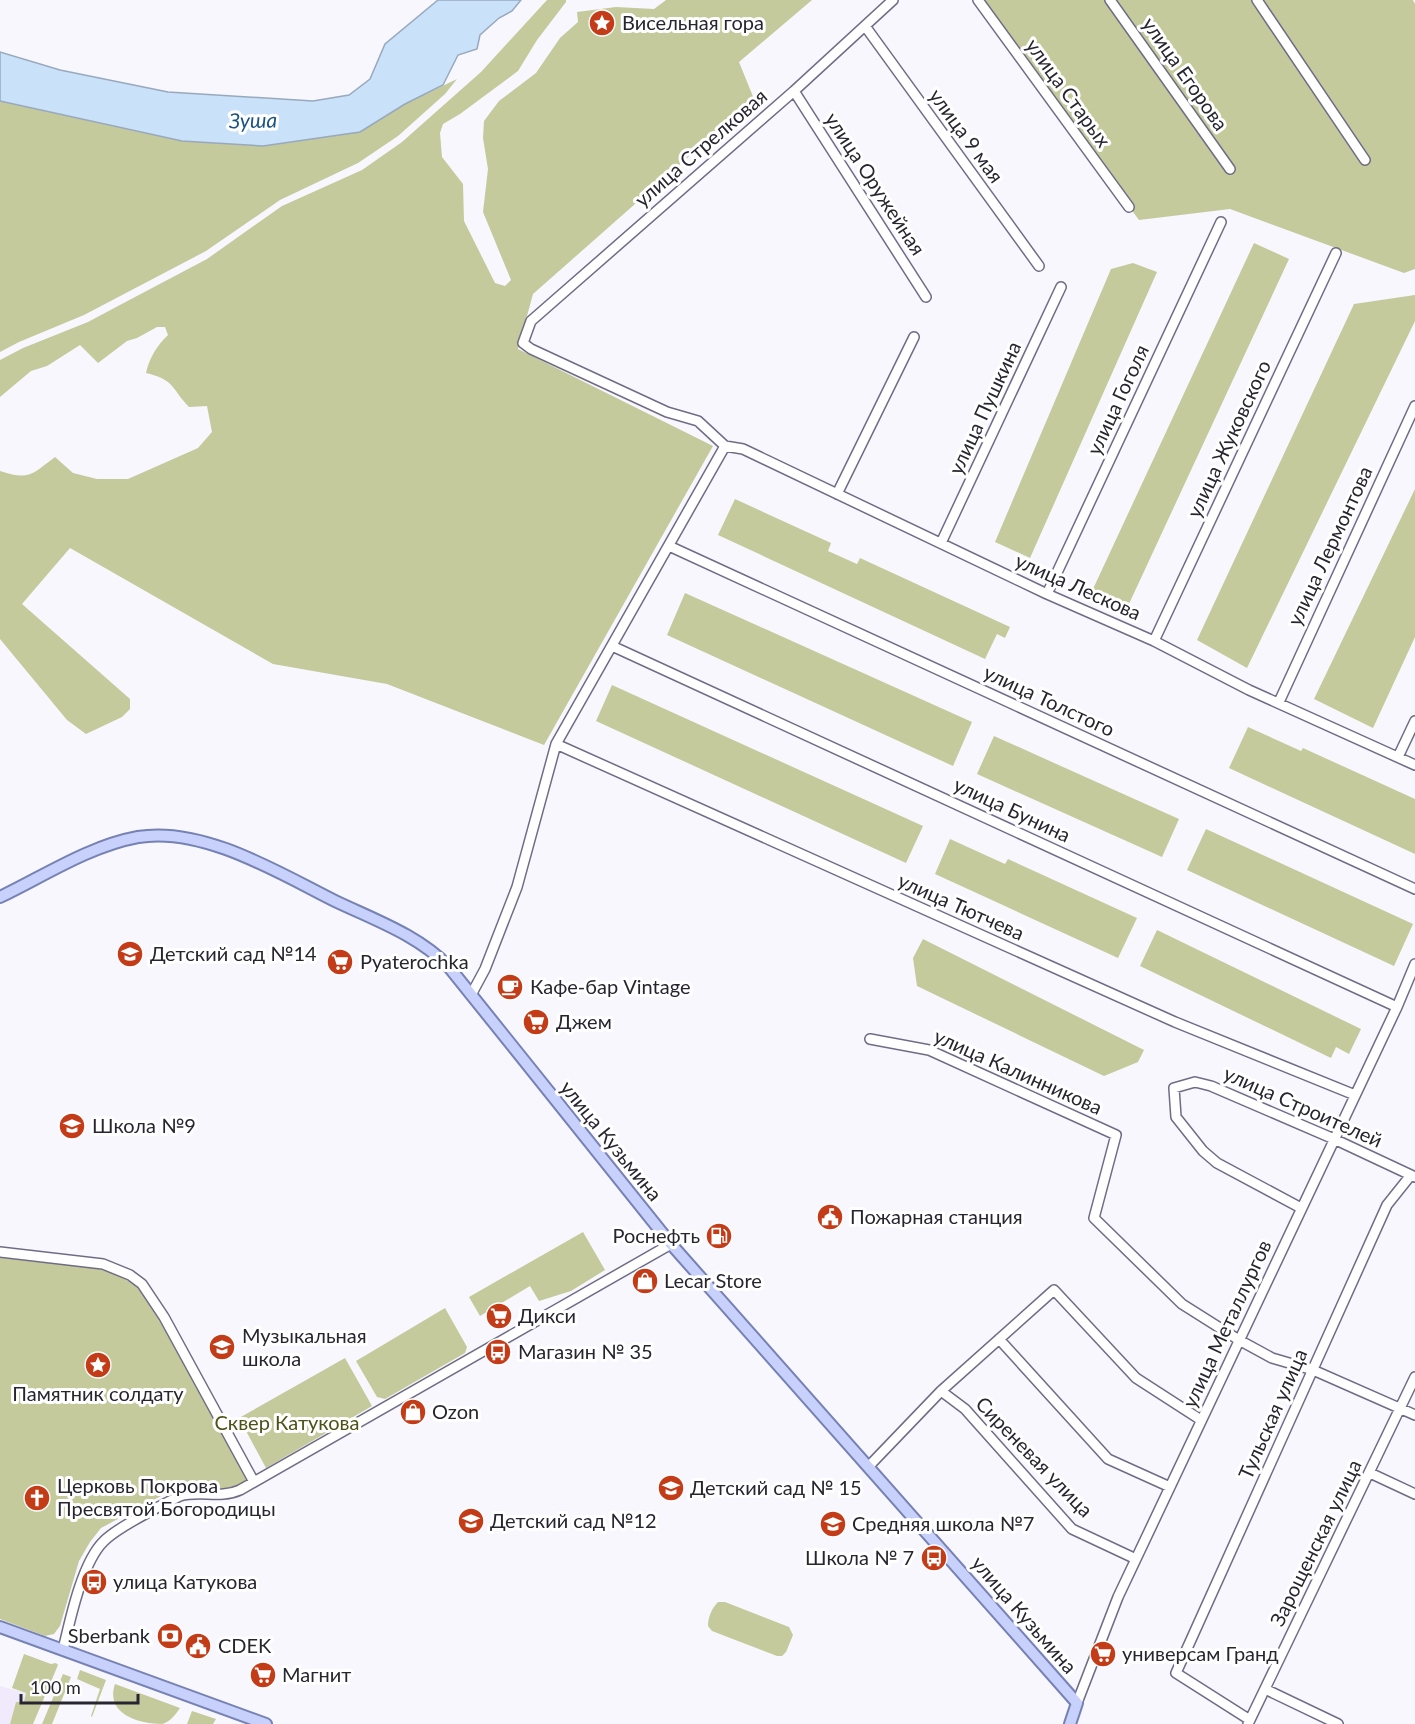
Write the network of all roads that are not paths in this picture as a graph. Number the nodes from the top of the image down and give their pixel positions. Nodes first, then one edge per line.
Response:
1 (893, 0) edge
2 (978, 0) edge
3 (1110, 0) edge
4 (1257, 0) edge
5 (865, 26) junction
6 (794, 91) junction
7 (1365, 160) dead end
8 (1230, 169) dead end
9 (1129, 207) dead end
10 (1221, 222) dead end
11 (1336, 253) dead end
12 (1039, 266) dead end
13 (1061, 287) dead end
14 (926, 297) dead end
15 (914, 337) dead end
16 (1415, 406) edge
17 (725, 446) junction
18 (837, 494) junction
19 (941, 543) junction
20 (669, 546) junction
21 (1047, 594) junction
22 (1154, 640) junction
23 (612, 646) junction
24 (1279, 702) junction
25 (1415, 721) edge
26 (556, 744) junction
27 (1398, 757) junction
28 (1415, 765) edge
29 (1415, 889) edge
30 (0, 897) edge
31 (1415, 964) edge
32 (471, 995) junction
33 (1397, 1007) junction
34 (870, 1039) dead end
35 (1355, 1095) junction
36 (1334, 1139) junction
37 (1413, 1176) edge
38 (1301, 1208) junction
39 (671, 1244) junction
40 (0, 1251) edge
41 (999, 1339) junction
42 (1239, 1340) junction
43 (1313, 1370) junction
44 (1415, 1377) edge
45 (941, 1391) junction
46 (1399, 1410) junction
47 (1415, 1415) edge
48 (1201, 1420) junction
49 (869, 1466) junction
50 (1370, 1473) junction
51 (254, 1482) junction
52 (1170, 1487) junction
53 (1415, 1494) edge
54 (1136, 1558) junction
55 (0, 1627) edge
56 (63, 1650) junction
57 (1265, 1689) junction
58 (1077, 1703) junction
59 (1249, 1722) edge
60 (266, 1724) edge
61 (1070, 1724) edge
62 (1338, 1724) edge

1 - 5 street, улица Стрелковая
2 - 9 street, улица Старых
3 - 8 street, улица Егорова
4 - 7 street
5 - 6 street, улица Стрелковая
5 - 12 street, улица 9 мая
6 - 14 street, улица Оружейная
6 - 17 street, улица Стрелковая
10 - 21 street, улица Гоголя
11 - 22 street, улица Жуковского
13 - 19 street, улица Пушкина
15 - 18 street
16 - 24 street, улица Лермонтова
17 - 18 street, улица Лескова
17 - 20 street
18 - 19 street, улица Лескова
19 - 21 street, улица Лескова
20 - 23 street
20 - 29 street, улица Толстого
21 - 22 street, улица Лескова
22 - 24 street, улица Лескова
23 - 26 street
23 - 33 street, улица Бунина
24 - 27 street, улица Лескова
25 - 27 street
26 - 32 street
26 - 35 street, улица Тютчева
27 - 28 street, улица Лескова
30 - 32 main road, улица Кузьмина
31 - 33 street, улица Металлургов
32 - 39 main road, улица Кузьмина
33 - 35 street, улица Металлургов
34 - 42 street, улица Калинникова
35 - 36 street, улица Металлургов
36 - 37 street, улица Строителей
36 - 38 street, улица Металлургов
36 - 38 street, улица Строителей
37 - 43 street, Тульская улица
38 - 42 street, улица Металлургов
39 - 49 main road, улица Кузьмина
39 - 51 street
40 - 51 street
41 - 45 street
41 - 48 street
41 - 52 street
42 - 43 street
42 - 48 street, улица Металлургов
43 - 46 street
43 - 59 street, Тульская улица
44 - 46 street, Зарощенская улица
45 - 49 street
45 - 54 street, Сиреневая улица
46 - 47 street
46 - 50 street, Зарощенская улица
48 - 52 street, улица Металлургов
49 - 58 main road, улица Кузьмина
50 - 53 street
50 - 57 street, Зарощенская улица
51 - 56 street
52 - 54 street, улица Металлургов
54 - 58 street, улица Металлургов
55 - 56 main road
56 - 60 main road
57 - 59 street, Зарощенская улица
57 - 62 street
58 - 61 main road

